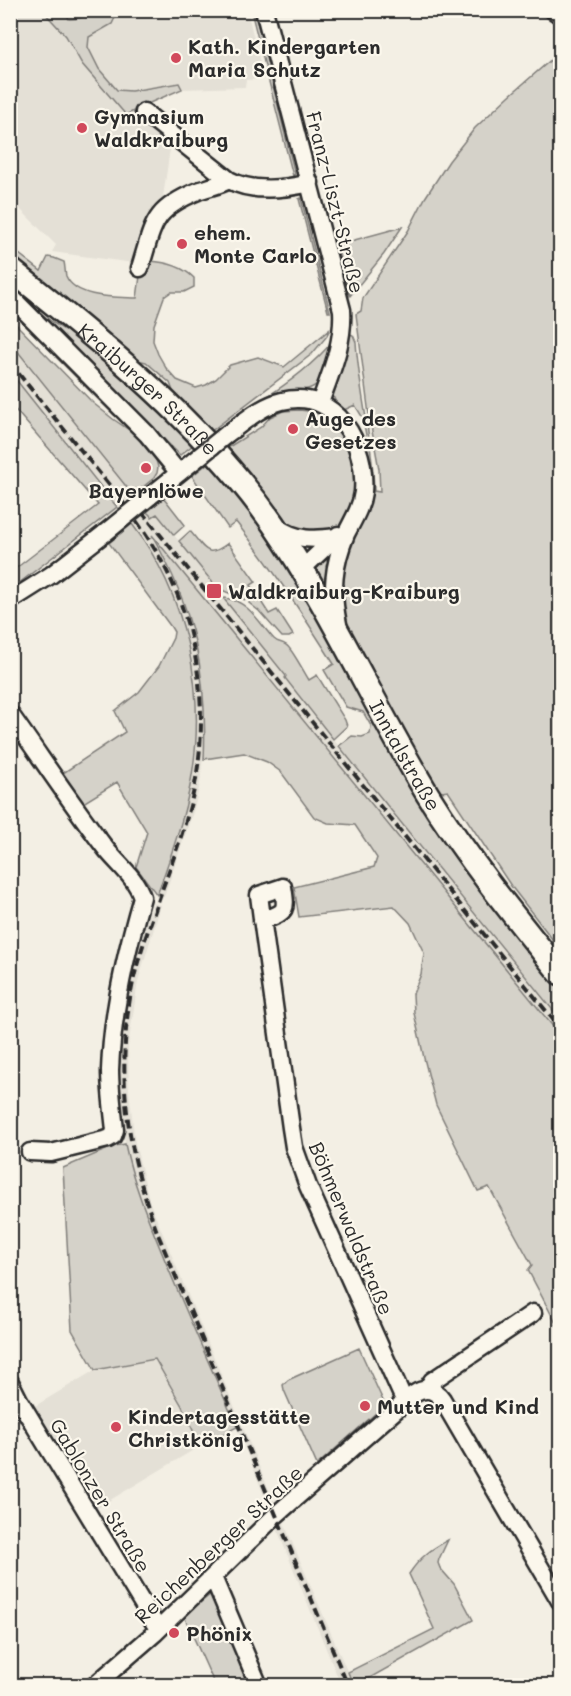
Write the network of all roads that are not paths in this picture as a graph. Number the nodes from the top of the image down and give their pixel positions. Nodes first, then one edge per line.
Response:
1 (264, 10) edge
2 (553, 10) edge
3 (561, 15) edge
4 (144, 112) dead end
5 (229, 180) junction
6 (310, 183) junction
7 (140, 268) dead end
8 (10, 269) edge
9 (10, 296) edge
10 (320, 403) junction
11 (179, 473) junction
12 (352, 522) junction
13 (272, 523) junction
14 (336, 537) junction
15 (302, 569) junction
16 (10, 601) edge
17 (341, 637) junction
18 (10, 714) edge
19 (262, 921) dead end
20 (561, 973) edge
21 (30, 1152) dead end
22 (532, 1313) dead end
23 (10, 1382) edge
24 (426, 1390) junction
25 (405, 1402) junction
26 (213, 1577) junction
27 (558, 1589) edge
28 (158, 1629) junction
29 (94, 1686) edge
30 (259, 1686) edge

1 - 6 street, Franz-Liszt-Straße
2 - 3 street
4 - 5 street
5 - 6 street
5 - 7 street
6 - 10 street, Franz-Liszt-Straße
8 - 13 main road, Kraiburger Straße
9 - 11 street
10 - 11 street, bridge
10 - 12 street
11 - 16 street, bridge
12 - 14 street
12 - 17 street
13 - 14 street
13 - 15 main road, Inntalstraße
14 - 15 street
15 - 17 main road, Inntalstraße
17 - 20 main road, Inntalstraße
18 - 21 street
19 - 25 street, Böhmerwaldstraße
22 - 24 street, Reichenberger Straße
23 - 28 street, Gablonzer Straße
24 - 25 street, Reichenberger Straße
24 - 27 street
25 - 26 street, Reichenberger Straße
26 - 28 street, Reichenberger Straße
26 - 30 street
28 - 29 street, Reichenberger Straße

